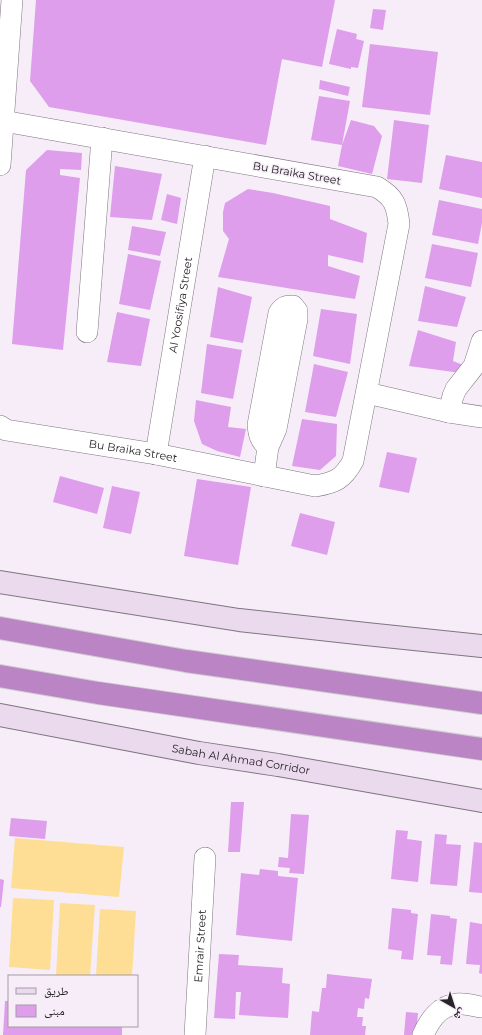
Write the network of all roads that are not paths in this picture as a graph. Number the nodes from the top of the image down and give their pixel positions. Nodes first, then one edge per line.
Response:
1 (12, 0) edge
2 (3, 121) junction
3 (102, 138) junction
4 (205, 156) junction
5 (0, 166) edge
6 (87, 332) dead end
7 (482, 342) edge
8 (277, 373) dead end
9 (367, 393) junction
10 (450, 412) junction
11 (482, 417) edge
12 (0, 426) edge
13 (156, 454) junction
14 (264, 476) junction
15 (0, 582) edge
16 (0, 628) edge
17 (482, 646) edge
18 (0, 676) edge
19 (482, 703) edge
20 (0, 715) edge
21 (482, 749) edge
22 (478, 798) edge
23 (205, 858) dead end
24 (482, 1007) edge
25 (195, 1035) edge
26 (423, 1035) edge

1 - 2 street
2 - 3 street, Bu Braika Street
2 - 5 street
3 - 4 street, Bu Braika Street
3 - 6 street
4 - 9 street, Bu Braika Street
4 - 13 street, Al Yoosifiya Street
7 - 10 street
8 - 14 street
9 - 10 street
9 - 14 street, Bu Braika Street
10 - 11 street
12 - 13 street, Bu Braika Street
13 - 14 street, Bu Braika Street
15 - 17 street
16 - 19 highway
18 - 21 highway
20 - 22 street, Sabah Al Ahmad Corridor
23 - 25 street, Emrair Street
24 - 26 street

